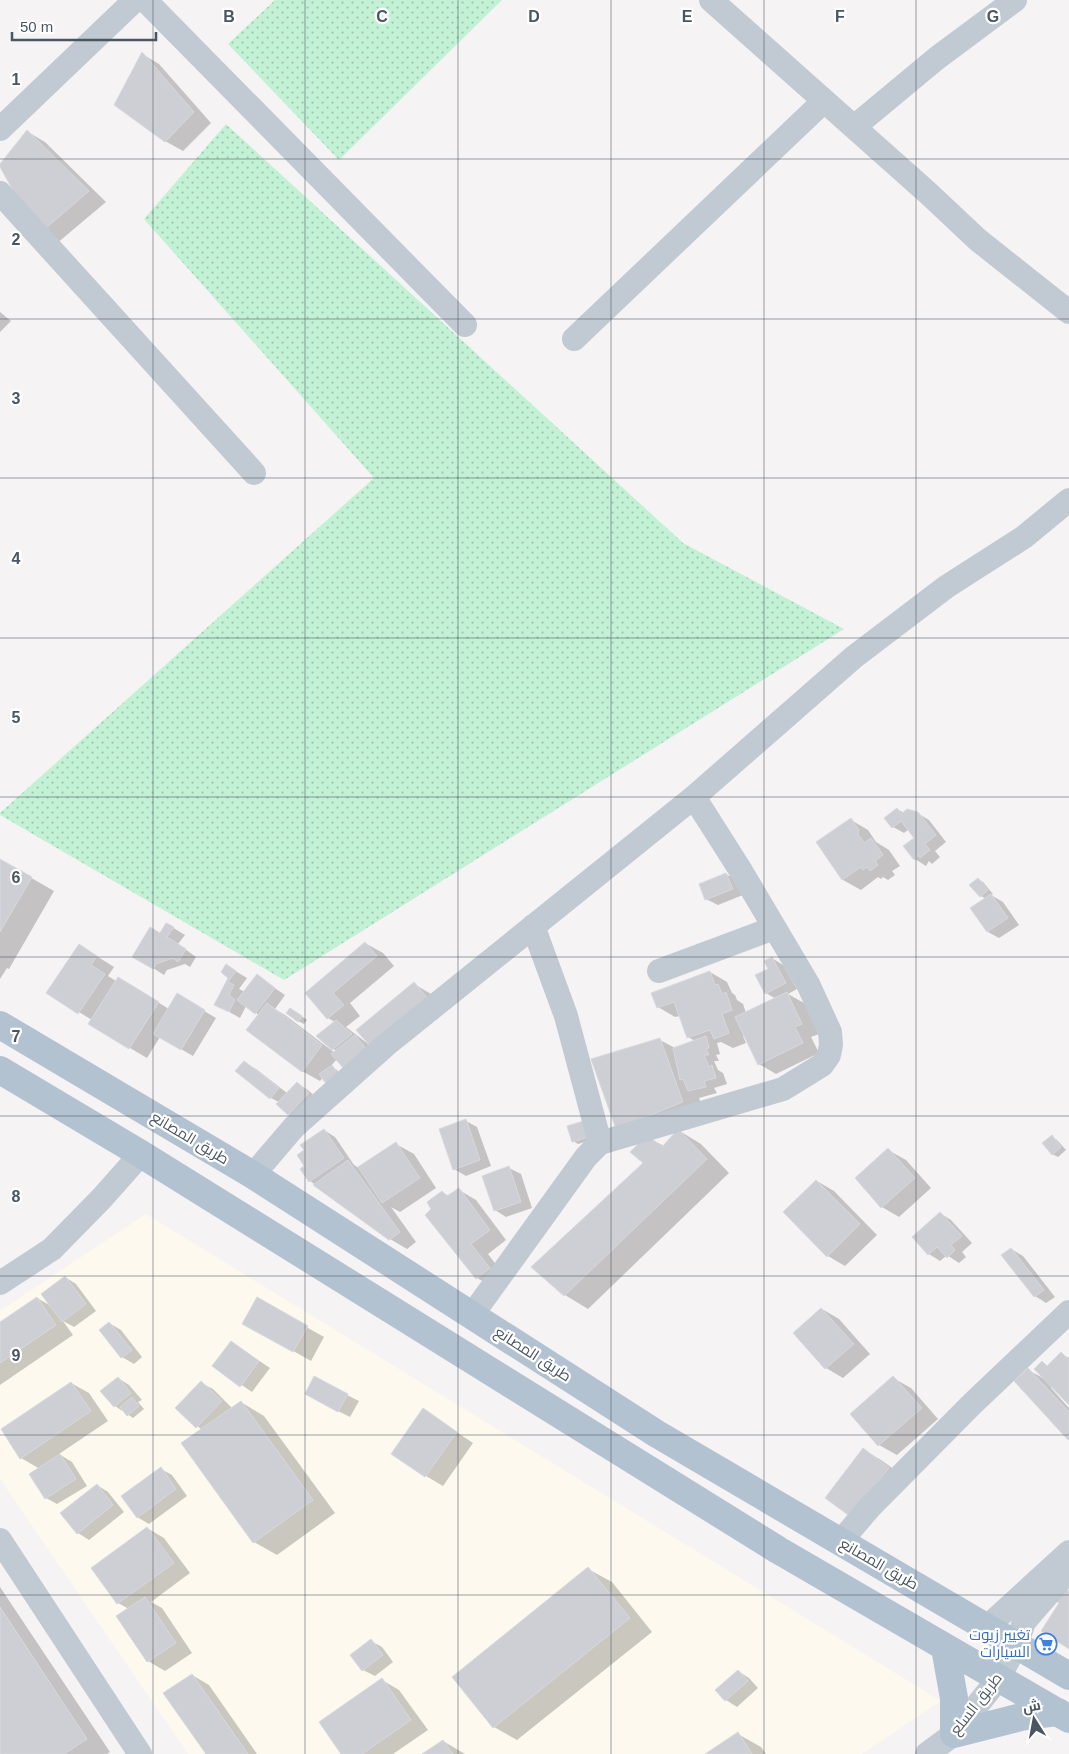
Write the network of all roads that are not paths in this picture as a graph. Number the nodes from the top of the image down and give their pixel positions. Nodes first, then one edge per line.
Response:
1 (135, 0) edge
2 (145, 0) edge
3 (711, 0) edge
4 (1015, 0) edge
5 (824, 101) junction
6 (854, 127) junction
7 (0, 129) edge
8 (0, 193) edge
9 (1069, 312) edge
10 (465, 324) dead end
11 (574, 339) dead end
12 (254, 473) dead end
13 (1069, 500) edge
14 (694, 796) junction
15 (533, 926) junction
16 (774, 928) junction
17 (659, 971) dead end
18 (0, 1025) edge
19 (0, 1070) edge
20 (600, 1143) junction
21 (141, 1154) junction
22 (253, 1175) junction
23 (0, 1283) edge
24 (1069, 1312) edge
25 (472, 1315) junction
26 (0, 1540) edge
27 (840, 1541) junction
28 (1069, 1552) edge
29 (1069, 1570) edge
30 (987, 1627) junction
31 (1016, 1645) junction
32 (945, 1648) junction
33 (1069, 1676) edge
34 (999, 1678) junction
35 (1064, 1715) edge
36 (954, 1734) junction
37 (140, 1754) edge
38 (928, 1754) edge

1 - 7 street
2 - 10 street
3 - 5 street
4 - 6 street
5 - 6 street
5 - 11 street
6 - 9 street
8 - 12 street
13 - 14 street
14 - 15 street
14 - 16 street
15 - 20 street
15 - 22 street
16 - 17 street
16 - 20 street
18 - 22 main road, طريق المصانع
19 - 21 main road
20 - 25 street
21 - 23 street
21 - 32 main road
22 - 25 main road, طريق المصانع
24 - 27 street
25 - 27 main road, طريق المصانع
26 - 37 street
27 - 30 main road, طريق المصانع
28 - 30 street
29 - 31 street, طريق السلع
30 - 31 main road, طريق المصانع
31 - 33 main road, طريق المصانع
31 - 34 street, طريق السلع
32 - 34 main road
32 - 36 main road
34 - 35 main road
34 - 36 street, طريق السلع
35 - 36 main road
36 - 38 street, طريق السلع

